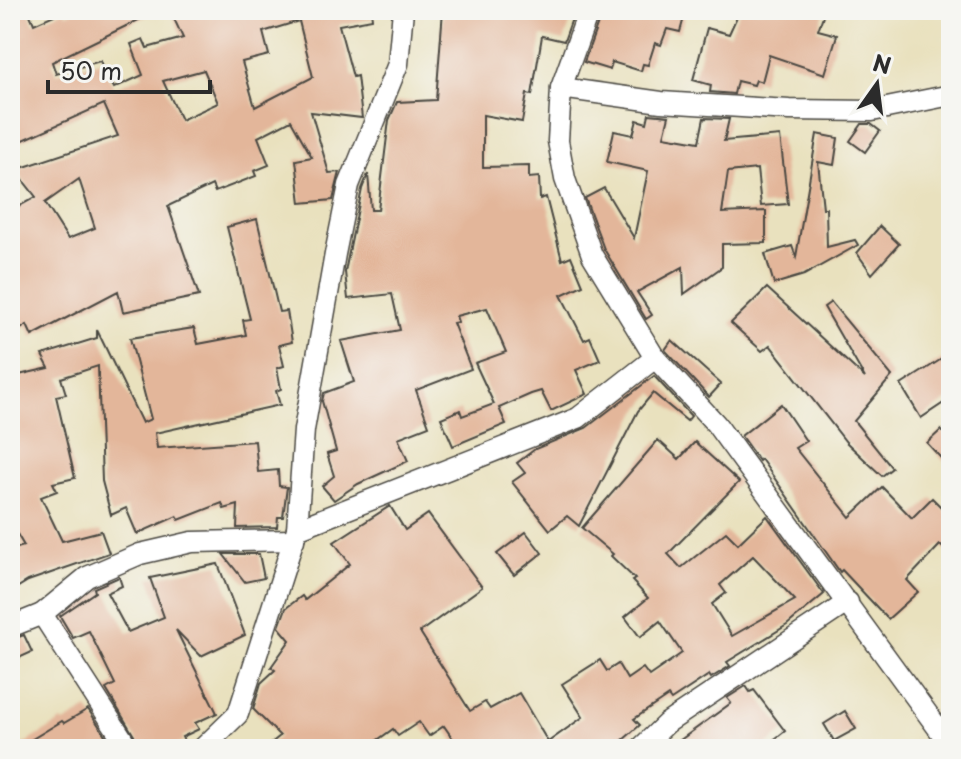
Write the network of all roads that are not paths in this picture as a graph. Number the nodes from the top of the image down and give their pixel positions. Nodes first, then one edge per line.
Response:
1 (403, 10) edge
2 (589, 10) edge
3 (561, 88) junction
4 (951, 95) edge
5 (655, 358) junction
6 (295, 534) junction
7 (848, 602) junction
8 (42, 614) junction
9 (10, 627) edge
10 (951, 746) edge
11 (129, 749) edge
12 (202, 749) edge
13 (640, 749) edge

1 - 6 street
2 - 3 street
3 - 4 street
3 - 5 street
5 - 6 street
5 - 7 street
6 - 8 street
6 - 12 street
7 - 10 street
7 - 13 street
8 - 9 street
8 - 11 street

